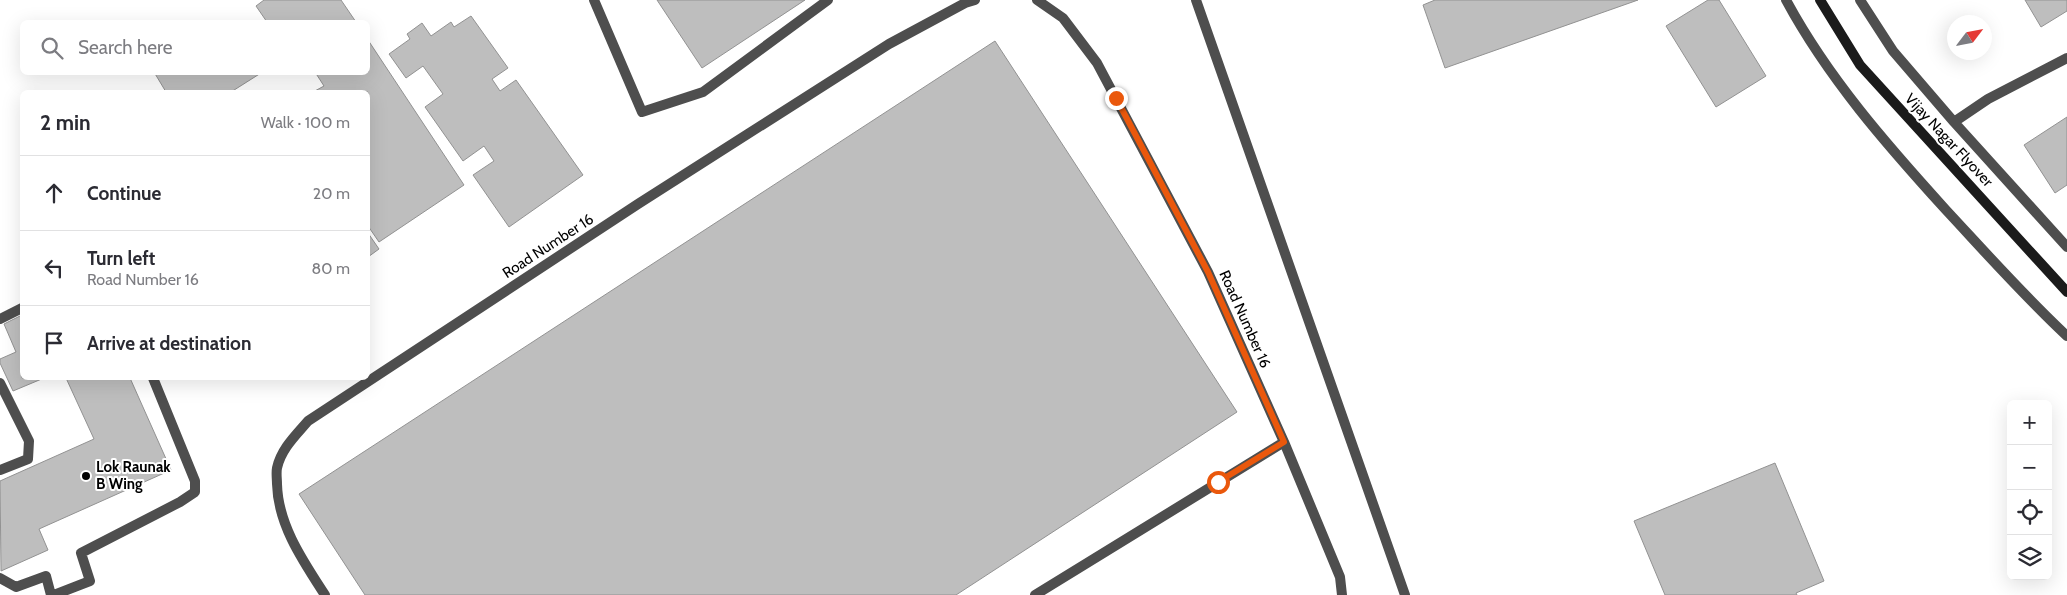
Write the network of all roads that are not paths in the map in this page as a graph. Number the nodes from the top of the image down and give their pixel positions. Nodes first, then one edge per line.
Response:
1 (594, 0) edge
2 (828, 0) edge
3 (975, 0) edge
4 (1037, 0) edge
5 (1196, 0) edge
6 (1786, 0) edge
7 (1820, 0) edge
8 (1860, 0) edge
9 (2067, 58) edge
10 (1954, 122) junction
11 (2067, 247) edge
12 (2067, 292) edge
13 (20, 309) edge
14 (0, 319) edge
15 (2067, 336) edge
16 (154, 380) edge
17 (0, 383) edge
18 (1284, 442) junction
19 (0, 470) edge
20 (0, 578) edge
21 (19, 591) edge
22 (53, 595) edge
23 (325, 595) edge
24 (1035, 595) edge
25 (1342, 595) edge
26 (1405, 595) edge

1 - 2 street
3 - 23 street, Road Number 16
4 - 18 street, Road Number 16
5 - 26 street
6 - 15 street
7 - 12 main road, Vijay Nagar Flyover
8 - 10 street
9 - 10 street
10 - 11 street
13 - 14 street
16 - 22 street
17 - 19 street
18 - 24 street
18 - 25 street, Road Number 16
20 - 21 street
21 - 22 street

